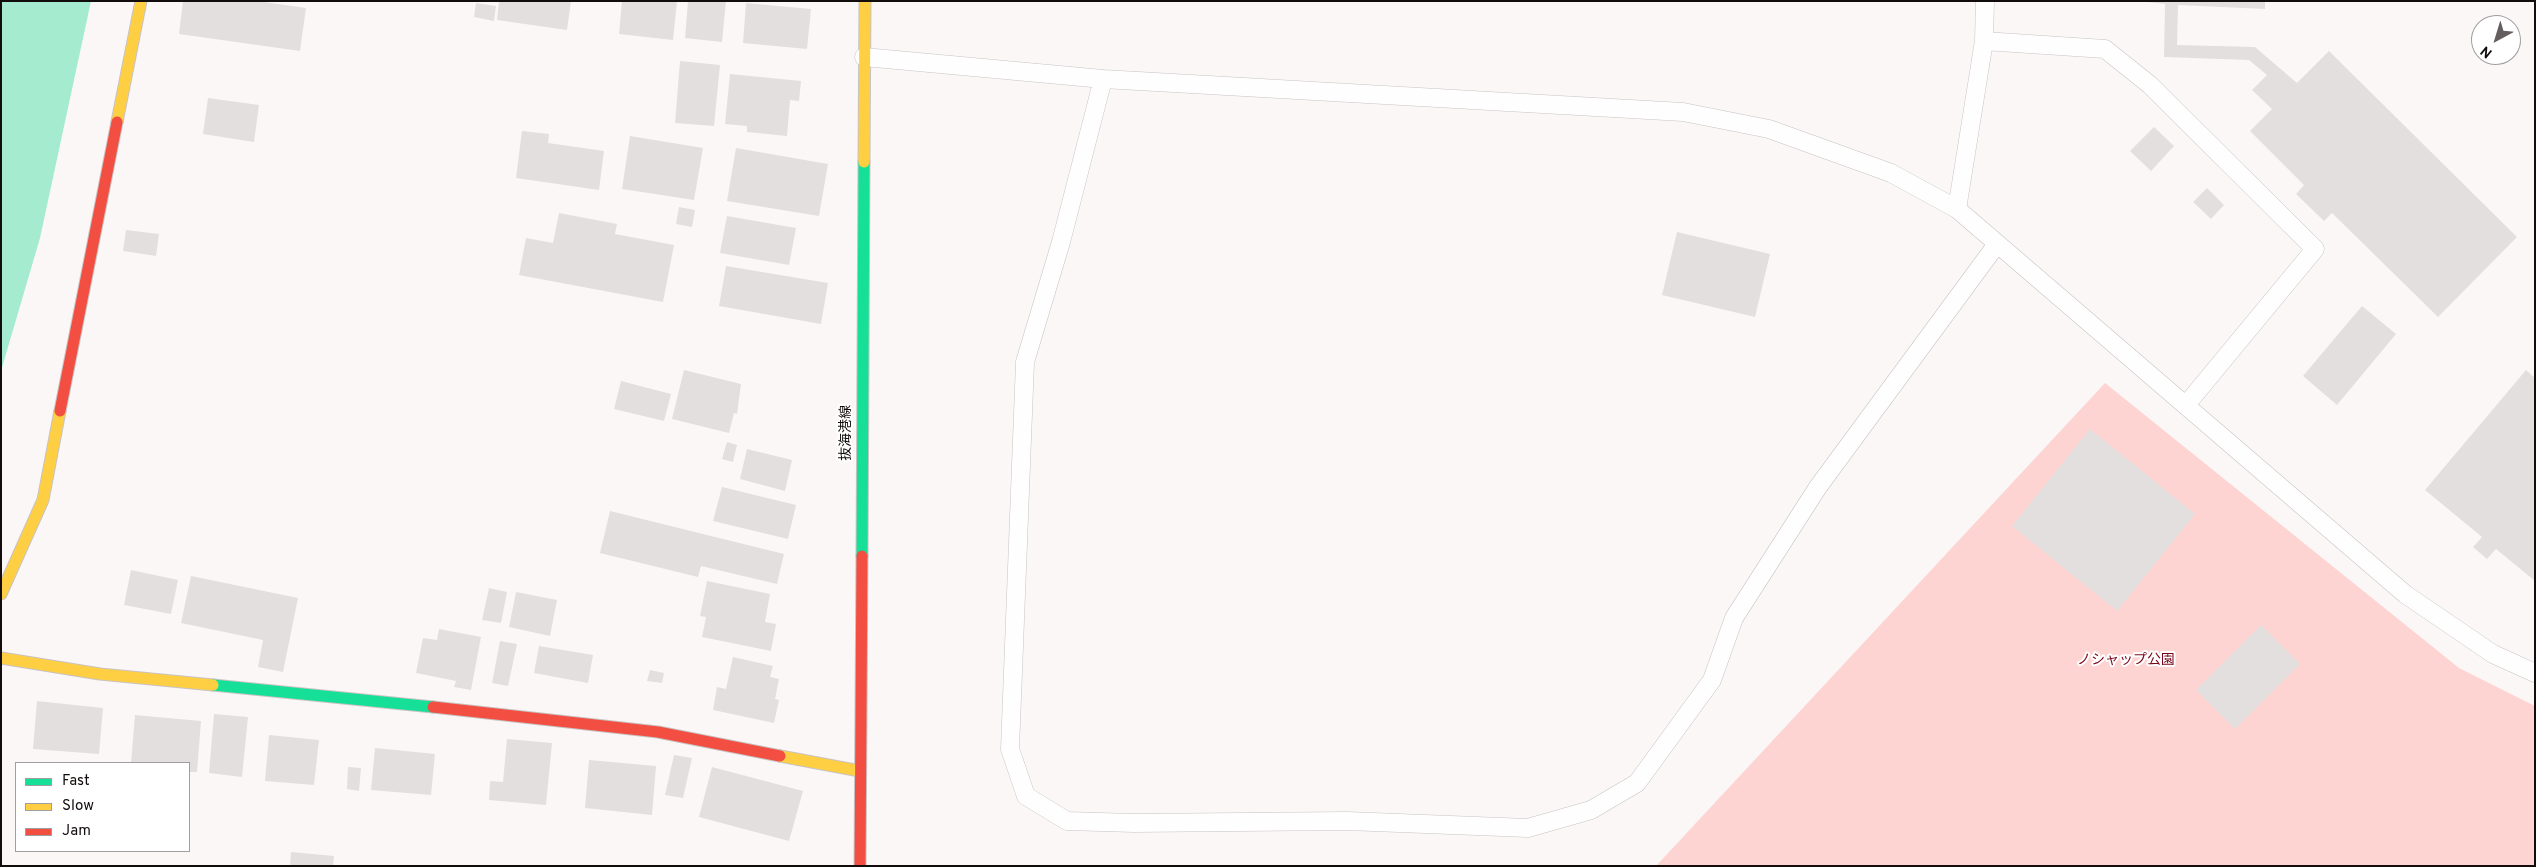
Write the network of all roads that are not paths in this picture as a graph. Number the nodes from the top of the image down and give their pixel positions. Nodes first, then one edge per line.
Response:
1 (141, 1) edge
2 (865, 1) edge
3 (1985, 1) edge
4 (1984, 41) junction
5 (864, 57) junction
6 (1103, 79) junction
7 (1956, 209) junction
8 (1997, 244) junction
9 (2186, 406) junction
10 (1, 594) edge
11 (1, 658) edge
12 (2535, 673) edge
13 (860, 770) junction
14 (860, 866) edge

1 - 10 street
2 - 5 street, 抜海港線
3 - 4 lane
4 - 7 lane
4 - 9 lane
5 - 6 lane
5 - 13 street, 抜海港線
6 - 7 lane
6 - 8 lane
7 - 8 lane
8 - 9 lane
9 - 12 lane
11 - 13 street
13 - 14 street, 抜海港線

